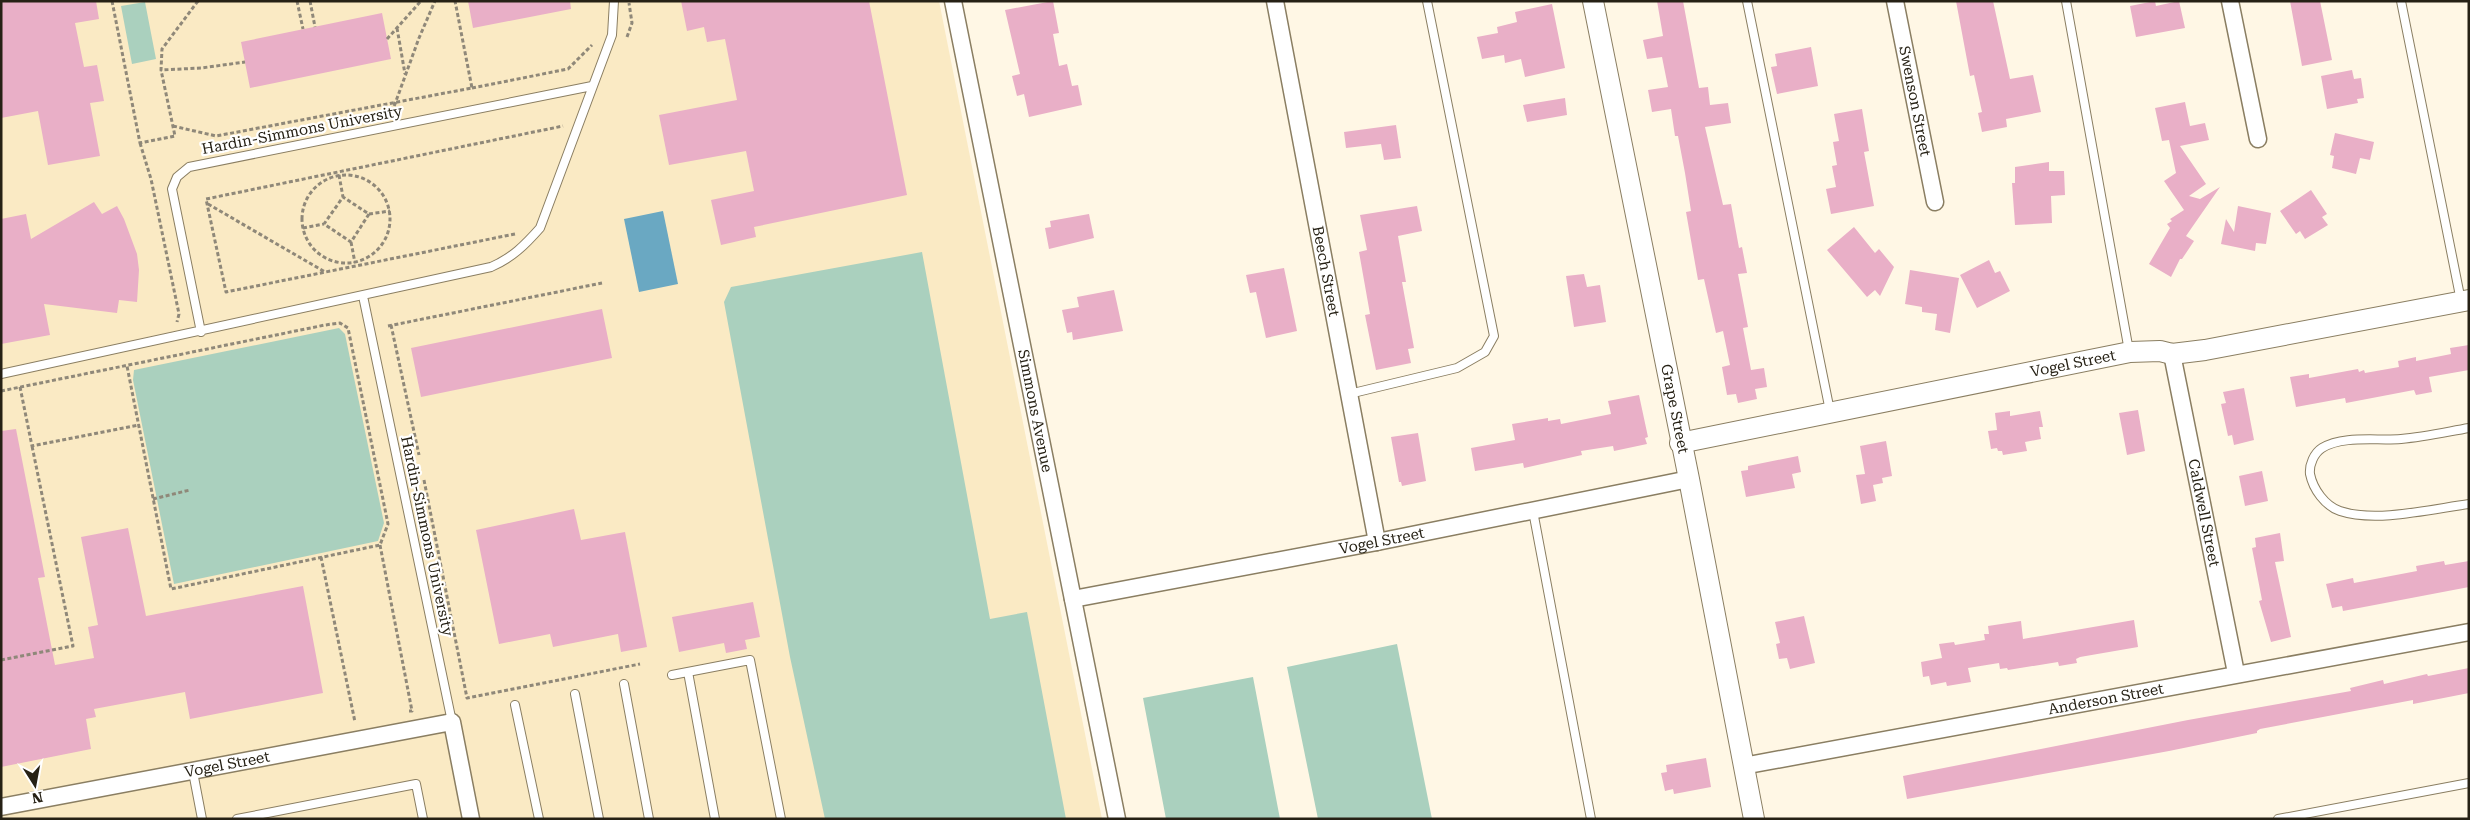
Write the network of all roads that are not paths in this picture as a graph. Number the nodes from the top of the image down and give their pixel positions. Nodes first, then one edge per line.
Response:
1 (614, 1) edge
2 (953, 1) edge
3 (1275, 1) edge
4 (1427, 1) edge
5 (1593, 1) edge
6 (1747, 1) edge
7 (1895, 1) edge
8 (2066, 1) edge
9 (2230, 1) edge
10 (2401, 1) edge
11 (592, 86) junction
12 (2258, 139) dead end
13 (1935, 202) dead end
14 (363, 296) junction
15 (2465, 301) edge
16 (201, 332) junction
17 (2130, 352) junction
18 (2172, 354) junction
19 (1, 374) edge
20 (1349, 394) junction
21 (1830, 413) junction
22 (2469, 428) edge
23 (1680, 443) junction
24 (1689, 479) junction
25 (2469, 504) edge
26 (1533, 511) junction
27 (1377, 542) junction
28 (1073, 599) junction
29 (2469, 632) edge
30 (688, 672) junction
31 (2236, 673) junction
32 (672, 675) dead end
33 (624, 684) dead end
34 (575, 694) dead end
35 (515, 705) dead end
36 (452, 722) junction
37 (1743, 766) junction
38 (193, 772) junction
39 (2469, 783) edge
40 (1, 807) edge
41 (202, 819) edge
42 (238, 819) edge
43 (423, 819) edge
44 (471, 819) edge
45 (539, 819) edge
46 (599, 819) edge
47 (649, 819) edge
48 (715, 819) edge
49 (781, 819) edge
50 (1117, 819) edge
51 (1591, 819) edge
52 (1754, 819) edge
53 (2278, 819) edge

1 - 11 lane
2 - 28 street, Simmons Avenue
3 - 20 street, Beech Street
4 - 20 lane
5 - 23 street, Grape Street
6 - 21 lane
7 - 13 street, Swenson Street
8 - 17 lane
9 - 12 street
10 - 15 lane
11 - 14 lane
11 - 16 lane, Hardin-Simmons University
14 - 16 lane
14 - 36 lane, Hardin-Simmons University
15 - 18 street, Vogel Street
16 - 19 lane
17 - 18 street, Vogel Street
17 - 21 street, Vogel Street
18 - 31 street, Caldwell Street
20 - 27 street, Beech Street
21 - 23 street, Vogel Street
22 - 25 lane
23 - 24 street, Grape Street
24 - 26 street, Vogel Street
24 - 37 street, Grape Street
26 - 27 street, Vogel Street
26 - 51 lane
27 - 28 street, Vogel Street
28 - 50 street, Simmons Avenue
29 - 31 street, Anderson Street
30 - 32 lane
30 - 48 lane
30 - 49 lane
31 - 37 street, Anderson Street
33 - 47 lane
34 - 46 lane
35 - 45 lane
36 - 38 street, Vogel Street
36 - 44 street
37 - 52 street, Grape Street
38 - 40 street, Vogel Street
38 - 41 lane
39 - 53 lane
42 - 43 lane

